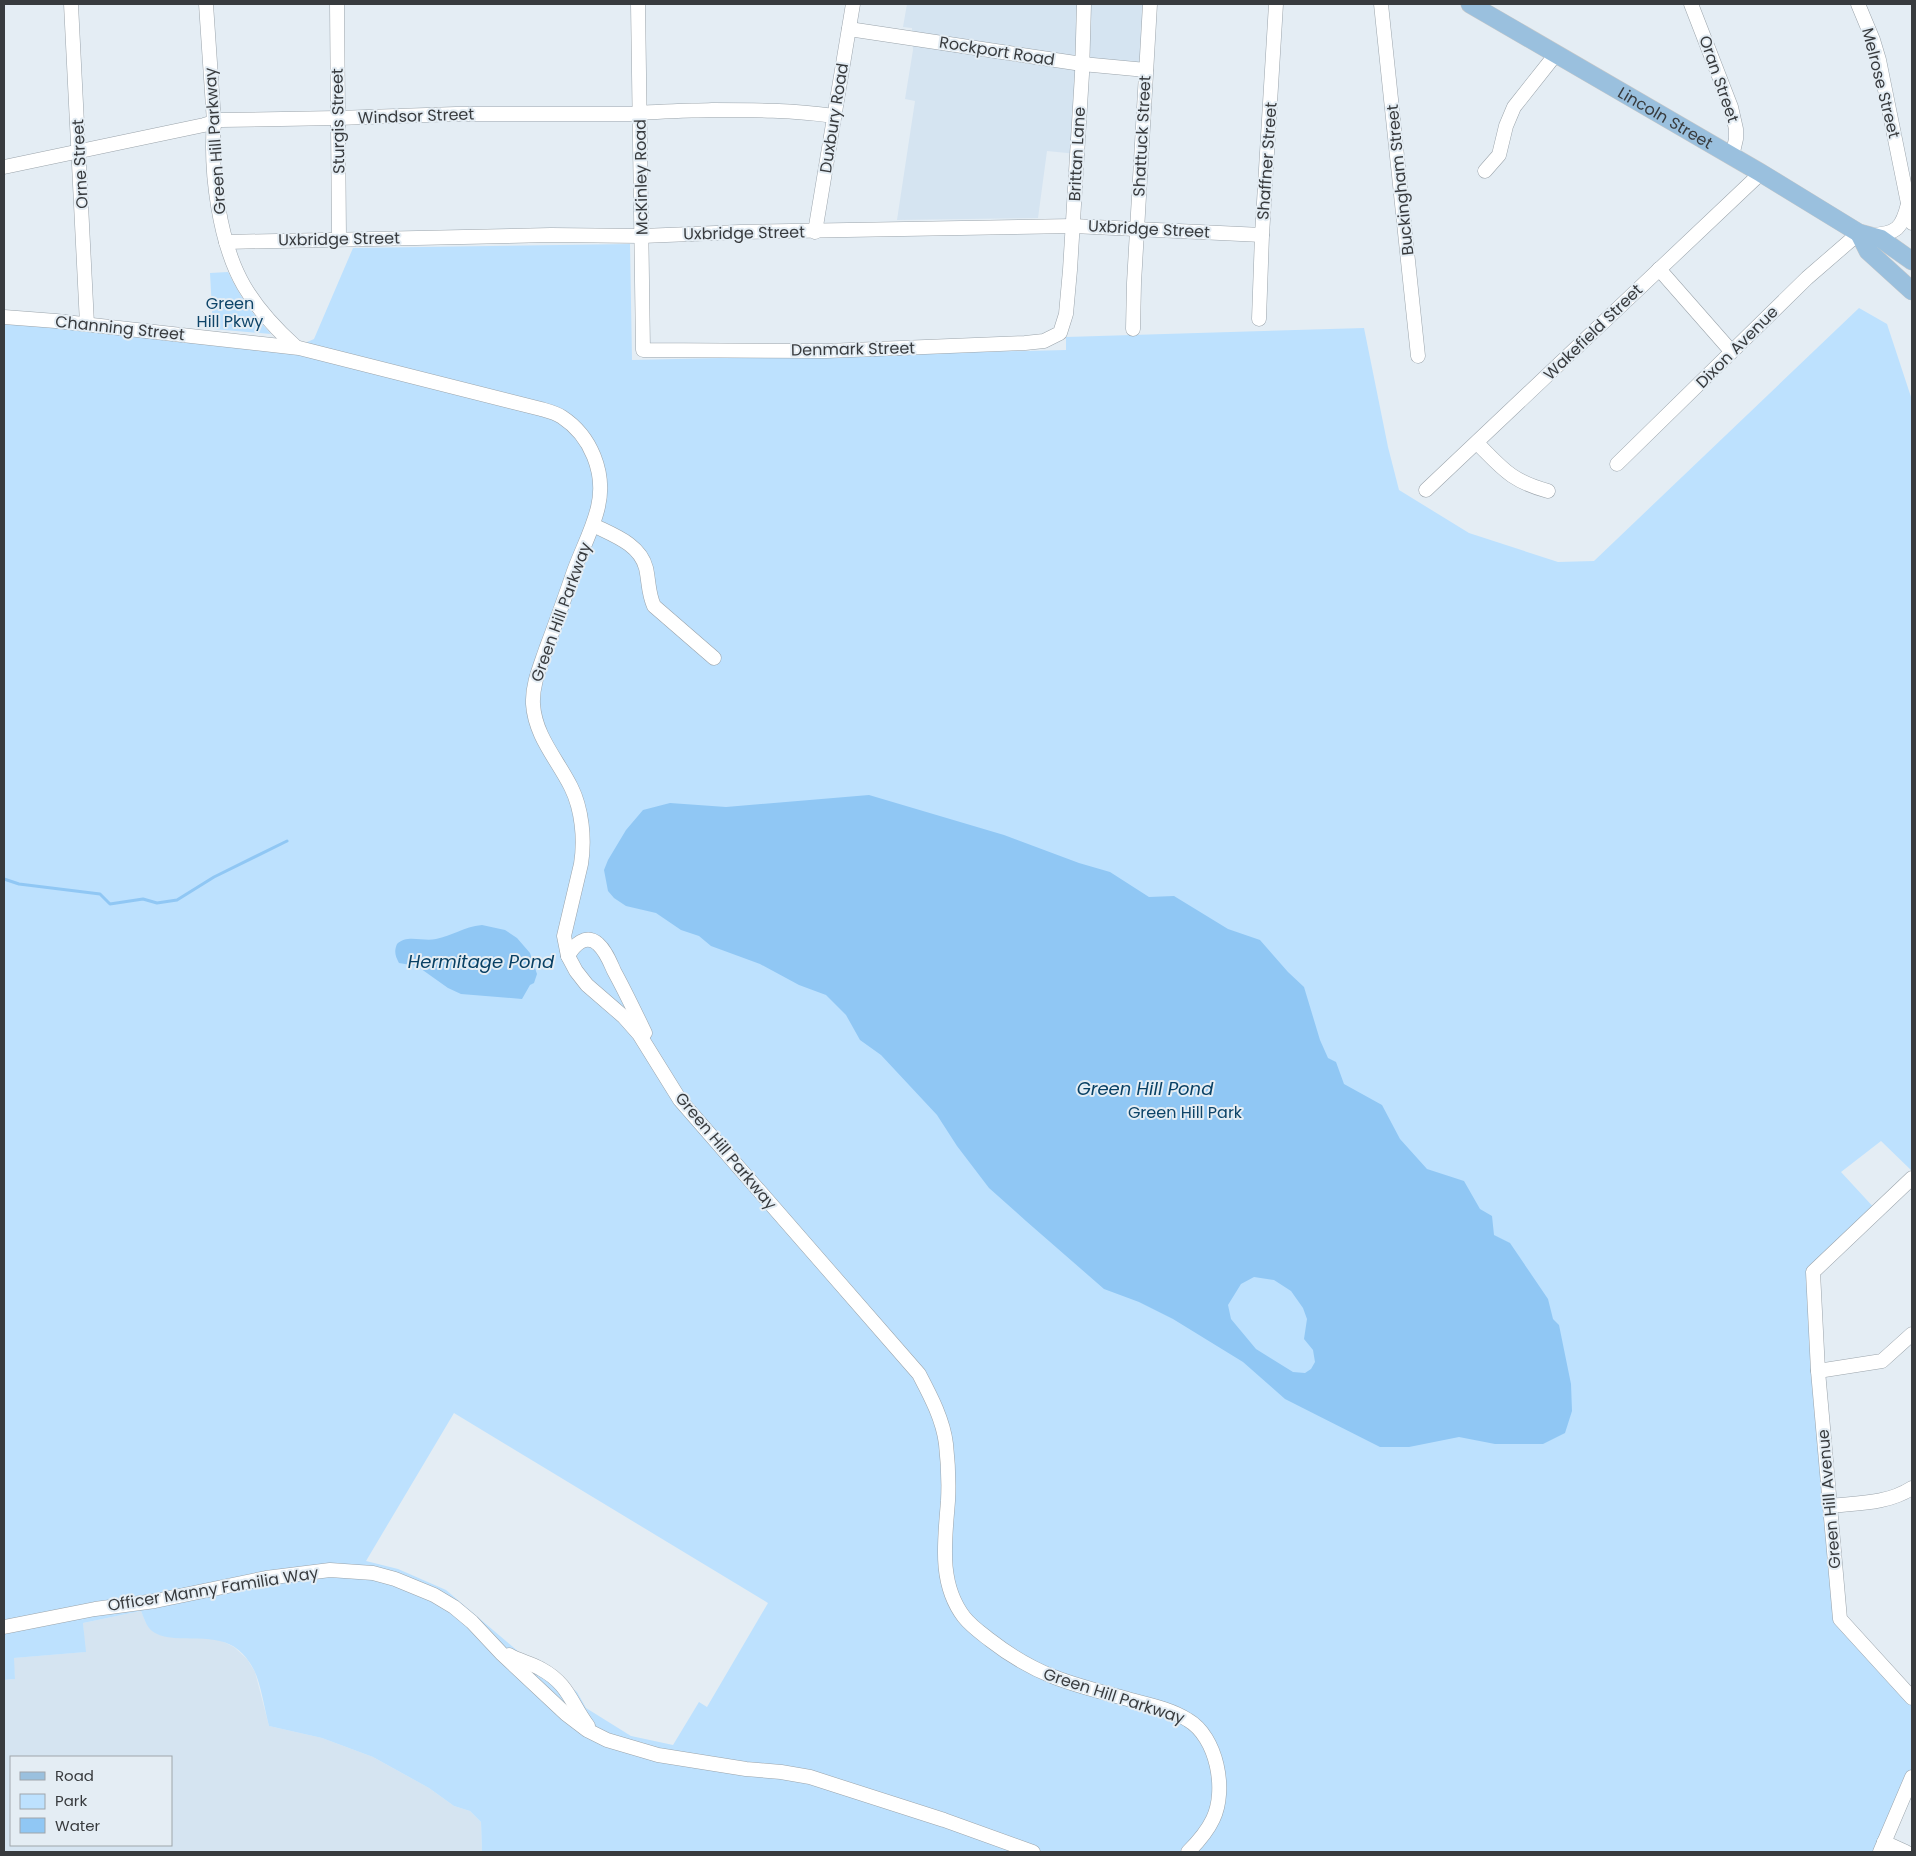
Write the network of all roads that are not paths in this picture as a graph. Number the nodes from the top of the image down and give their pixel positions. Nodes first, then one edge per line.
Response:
1 (71, 4) edge
2 (206, 4) edge
3 (337, 4) edge
4 (638, 4) edge
5 (852, 4) edge
6 (1084, 4) edge
7 (1150, 4) edge
8 (1276, 4) edge
9 (1381, 4) edge
10 (1470, 4) edge
11 (1691, 4) edge
12 (1858, 4) edge
13 (849, 29) junction
14 (1556, 54) junction
15 (1082, 64) junction
16 (1146, 70) junction
17 (640, 113) junction
18 (834, 116) junction
19 (337, 118) junction
20 (214, 122) junction
21 (79, 152) junction
22 (1732, 156) junction
23 (4, 168) edge
24 (1485, 171) dead end
25 (1760, 173) junction
26 (1908, 203) junction
27 (1912, 223) edge
28 (1073, 226) junction
29 (1137, 229) junction
30 (815, 232) junction
31 (1865, 234) junction
32 (1262, 235) junction
33 (642, 236) junction
34 (338, 238) junction
35 (226, 242) junction
36 (1912, 261) edge
37 (1659, 270) junction
38 (1912, 291) edge
39 (4, 318) edge
40 (1259, 319) dead end
41 (87, 324) junction
42 (1133, 328) dead end
43 (1060, 333) joint
44 (296, 347) junction
45 (643, 350) joint
46 (1731, 351) junction
47 (1418, 356) dead end
48 (1477, 443) junction
49 (1617, 464) dead end
50 (1426, 490) dead end
51 (1548, 491) dead end
52 (593, 525) junction
53 (714, 658) dead end
54 (568, 956) junction
55 (655, 1057) junction
56 (1912, 1178) edge
57 (1912, 1334) edge
58 (1818, 1371) junction
59 (1912, 1488) edge
60 (1830, 1506) junction
61 (4, 1627) edge
62 (1912, 1698) edge
63 (1912, 1777) edge
64 (1882, 1847) edge
65 (1033, 1852) edge
66 (1188, 1852) edge
67 (1906, 1852) edge

1 - 21 street, Orne Street
2 - 20 street, Green Hill Parkway
3 - 19 street, Sturgis Street
4 - 17 street, McKinley Road
5 - 13 street, Duxbury Road
6 - 15 street, Brittan Lane
7 - 16 street, Shattuck Street
8 - 32 street, Shaffner Street
9 - 47 street, Buckingham Street
10 - 14 main road, Lincoln Street
11 - 22 street, Oran Street
12 - 26 street, Melrose Street
13 - 15 street, Rockport Road
13 - 18 street, Duxbury Road
14 - 22 main road, Lincoln Street
14 - 24 street
15 - 16 street, Rockport Road
15 - 28 street, Brittan Lane
16 - 29 street, Shattuck Street
17 - 18 street, Windsor Street
17 - 19 street, Windsor Street
17 - 33 street, McKinley Road
18 - 30 street, Duxbury Road
19 - 20 street, Windsor Street
19 - 34 street, Sturgis Street
20 - 21 street, Windsor Street
20 - 35 street, Green Hill Parkway
21 - 23 street, Windsor Street
21 - 41 street, Orne Street
22 - 25 main road, Lincoln Street
25 - 31 main road, Lincoln Street
25 - 37 street, Wakefield Street
26 - 27 street, Melrose Street
26 - 31 street
28 - 29 street, Uxbridge Street
28 - 30 street, Uxbridge Street
28 - 43 street, Brittan Lane
29 - 32 street, Uxbridge Street
29 - 42 street, Shattuck Street
30 - 33 street, Uxbridge Street
31 - 36 main road, Lincoln Street
31 - 38 main road, Lincoln Street
31 - 46 street, Dixon Avenue
32 - 40 street, Shaffner Street
33 - 34 street, Uxbridge Street
33 - 45 street, McKinley Road
34 - 35 street, Uxbridge Street
35 - 44 street, Green Hill Parkway
37 - 46 street
37 - 48 street, Wakefield Street
39 - 41 street, Channing Street
41 - 44 street, Channing Street
43 - 45 street, Denmark Street
44 - 52 street, Green Hill Parkway
46 - 49 street, Dixon Avenue
48 - 50 street, Wakefield Street
48 - 51 street
52 - 53 street
52 - 54 street, Green Hill Parkway
54 - 55 street, Green Hill Parkway
54 - 55 street
55 - 66 street, Green Hill Parkway
56 - 58 street, Green Hill Avenue
57 - 58 street
58 - 60 street, Green Hill Avenue
59 - 60 street
60 - 62 street, Green Hill Avenue
61 - 65 street, Officer Manny Familia Way
63 - 64 street
64 - 67 street

